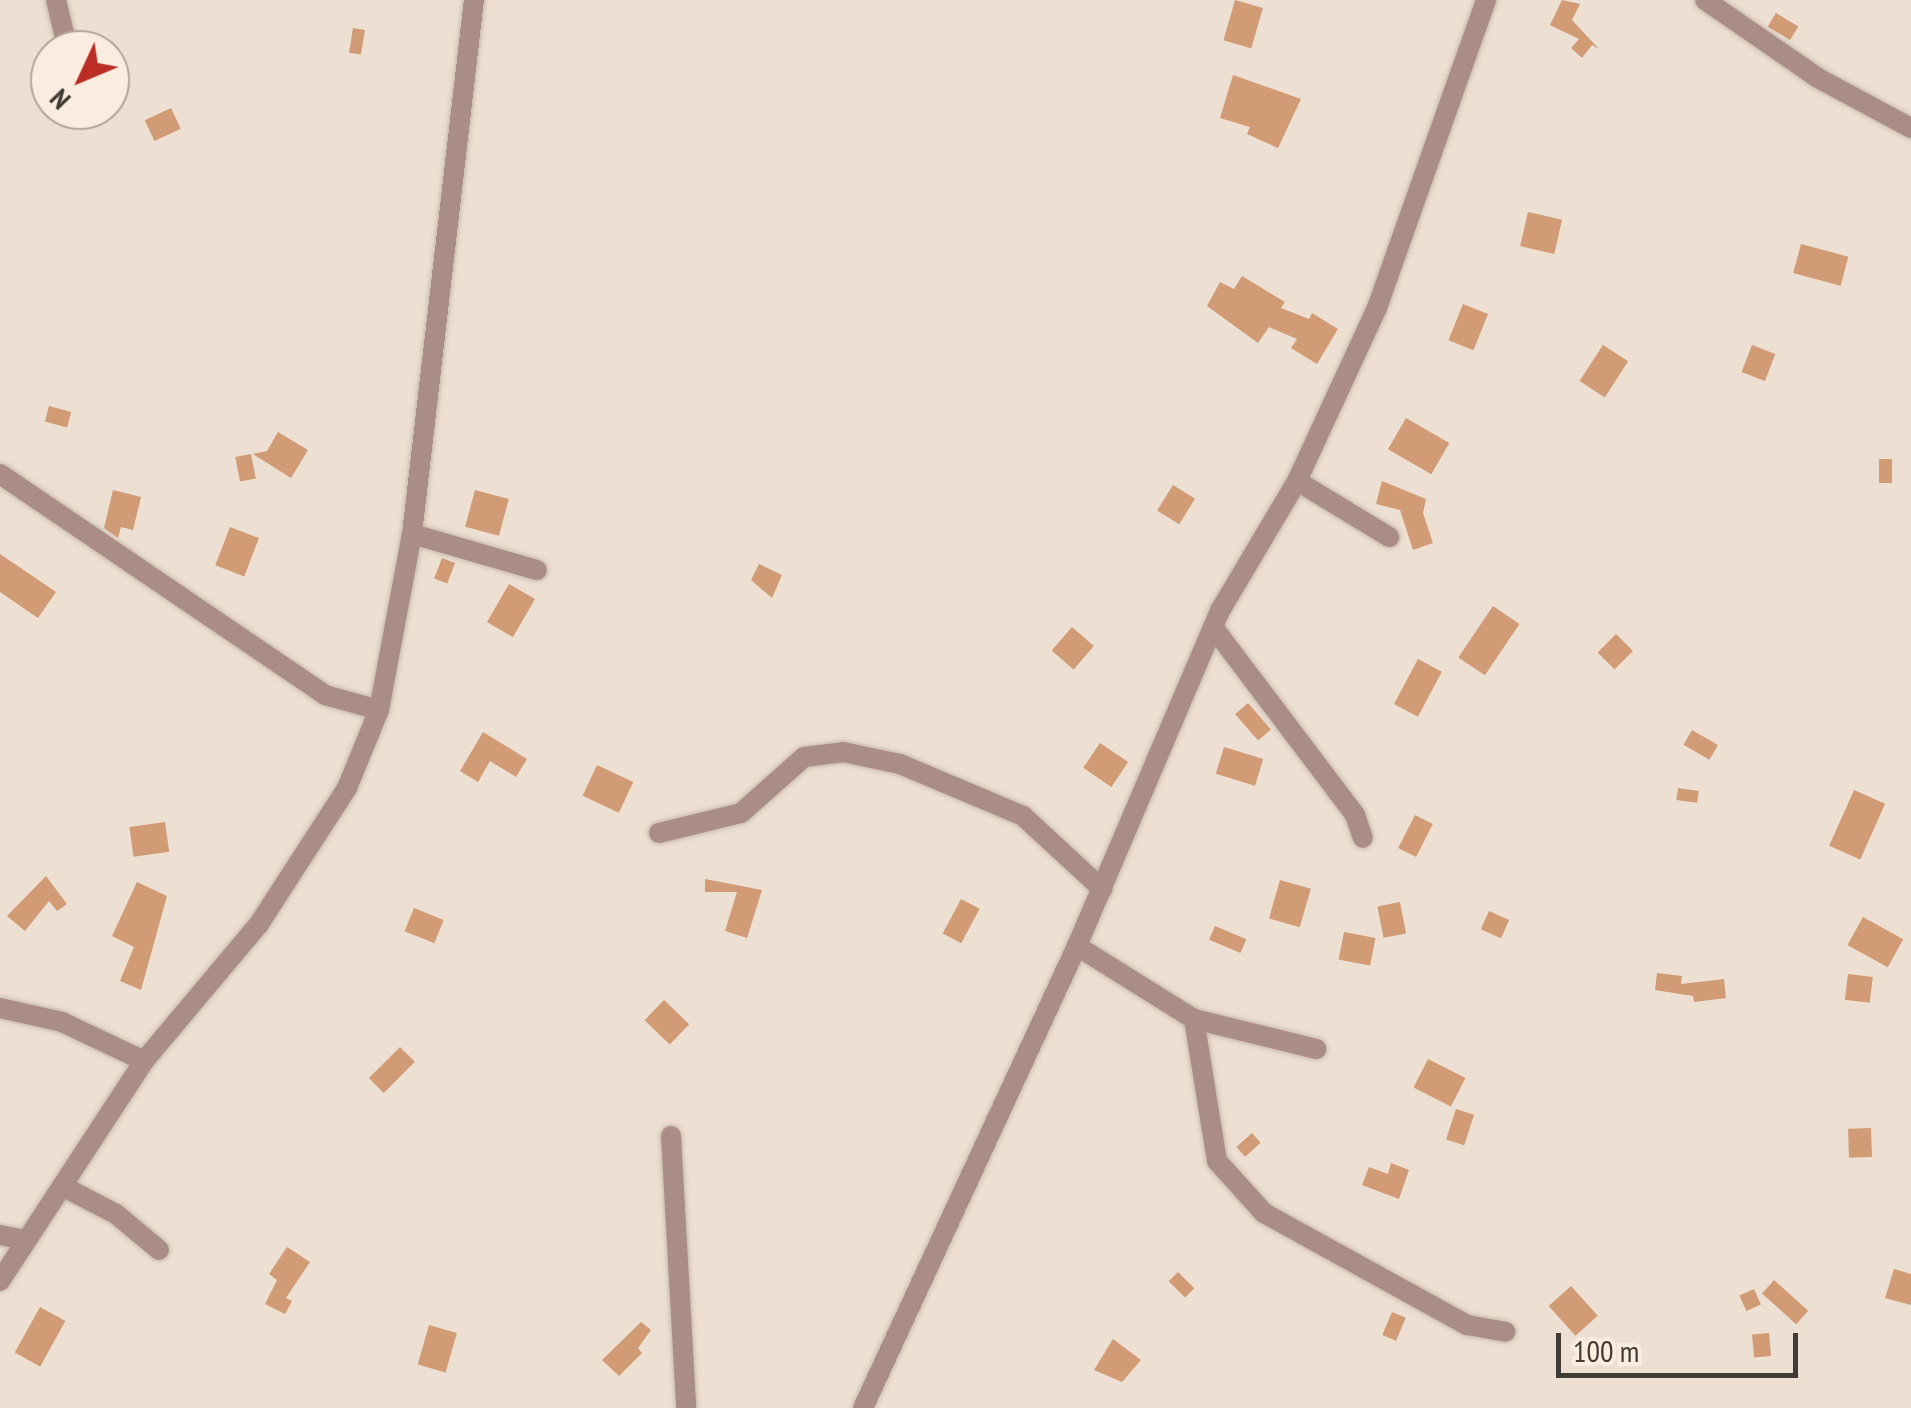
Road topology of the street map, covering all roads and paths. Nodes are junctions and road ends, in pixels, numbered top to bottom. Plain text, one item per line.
1 (56, 0) edge
2 (474, 0) edge
3 (1486, 0) edge
4 (1704, 0) edge
5 (63, 30) edge
6 (1911, 128) edge
7 (0, 474) edge
8 (1296, 481) junction
9 (412, 534) junction
10 (1389, 536) dead end
11 (537, 570) dead end
12 (1213, 627) junction
13 (378, 710) junction
14 (659, 834) dead end
15 (1363, 838) dead end
16 (1102, 889) junction
17 (1077, 946) junction
18 (0, 1008) edge
19 (1194, 1019) junction
20 (1316, 1049) dead end
21 (144, 1062) junction
22 (671, 1136) dead end
23 (62, 1186) junction
24 (0, 1235) edge
25 (26, 1240) junction
26 (160, 1250) dead end
27 (0, 1281) edge
28 (1506, 1332) dead end
29 (686, 1408) edge
30 (863, 1408) edge

1 - 5 street
2 - 9 street
3 - 8 street
4 - 6 street
7 - 13 street
8 - 10 street
8 - 12 street
9 - 11 street
9 - 13 street
12 - 15 street
12 - 16 street
13 - 21 street
14 - 16 street
16 - 17 street
17 - 19 street
17 - 30 street
18 - 21 street
19 - 20 street
19 - 28 street
21 - 23 street
22 - 29 street
23 - 25 street
23 - 26 street
24 - 25 street
25 - 27 street

